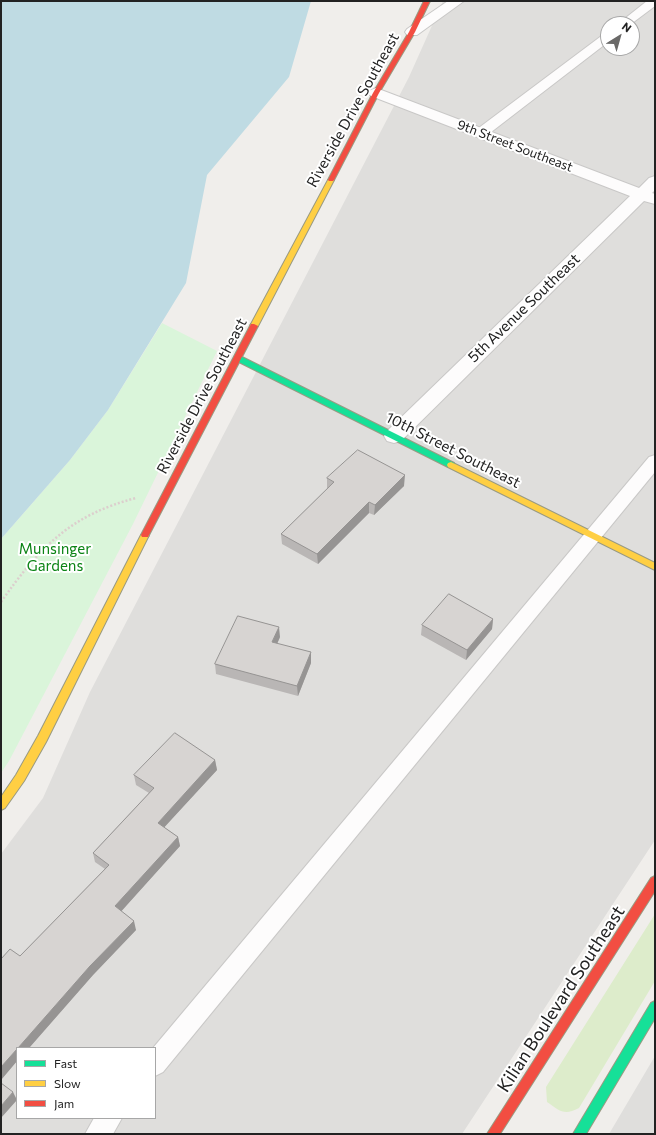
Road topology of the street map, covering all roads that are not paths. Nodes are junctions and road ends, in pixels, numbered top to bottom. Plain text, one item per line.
1 (427, 1) edge
2 (457, 1) edge
3 (654, 1) edge
4 (634, 16) edge
5 (412, 32) junction
6 (600, 42) edge
7 (376, 93) junction
8 (481, 133) junction
9 (655, 181) edge
10 (648, 197) edge
11 (238, 358) junction
12 (394, 436) junction
13 (655, 461) edge
14 (592, 535) junction
15 (655, 567) edge
16 (1, 805) edge
17 (655, 881) edge
18 (655, 1007) edge
19 (156, 1063) edge
20 (109, 1119) edge
21 (97, 1134) edge
22 (494, 1134) edge
23 (579, 1134) edge

1 - 5 street, Riverside Drive Southeast
2 - 5 street
3 - 4 lane
5 - 7 street, Riverside Drive Southeast
6 - 8 lane
7 - 8 street, 9th Street Southeast
7 - 11 street, Riverside Drive Southeast
8 - 10 street, 9th Street Southeast
9 - 10 street, 5th Avenue Southeast
10 - 12 street, 5th Avenue Southeast
11 - 12 street, 10th Street Southeast
11 - 16 street, Riverside Drive Southeast
12 - 14 street, 10th Street Southeast
13 - 14 lane
14 - 15 street, 10th Street Southeast
14 - 19 lane
17 - 22 street, Kilian Boulevard Southeast
18 - 23 street
20 - 21 lane

